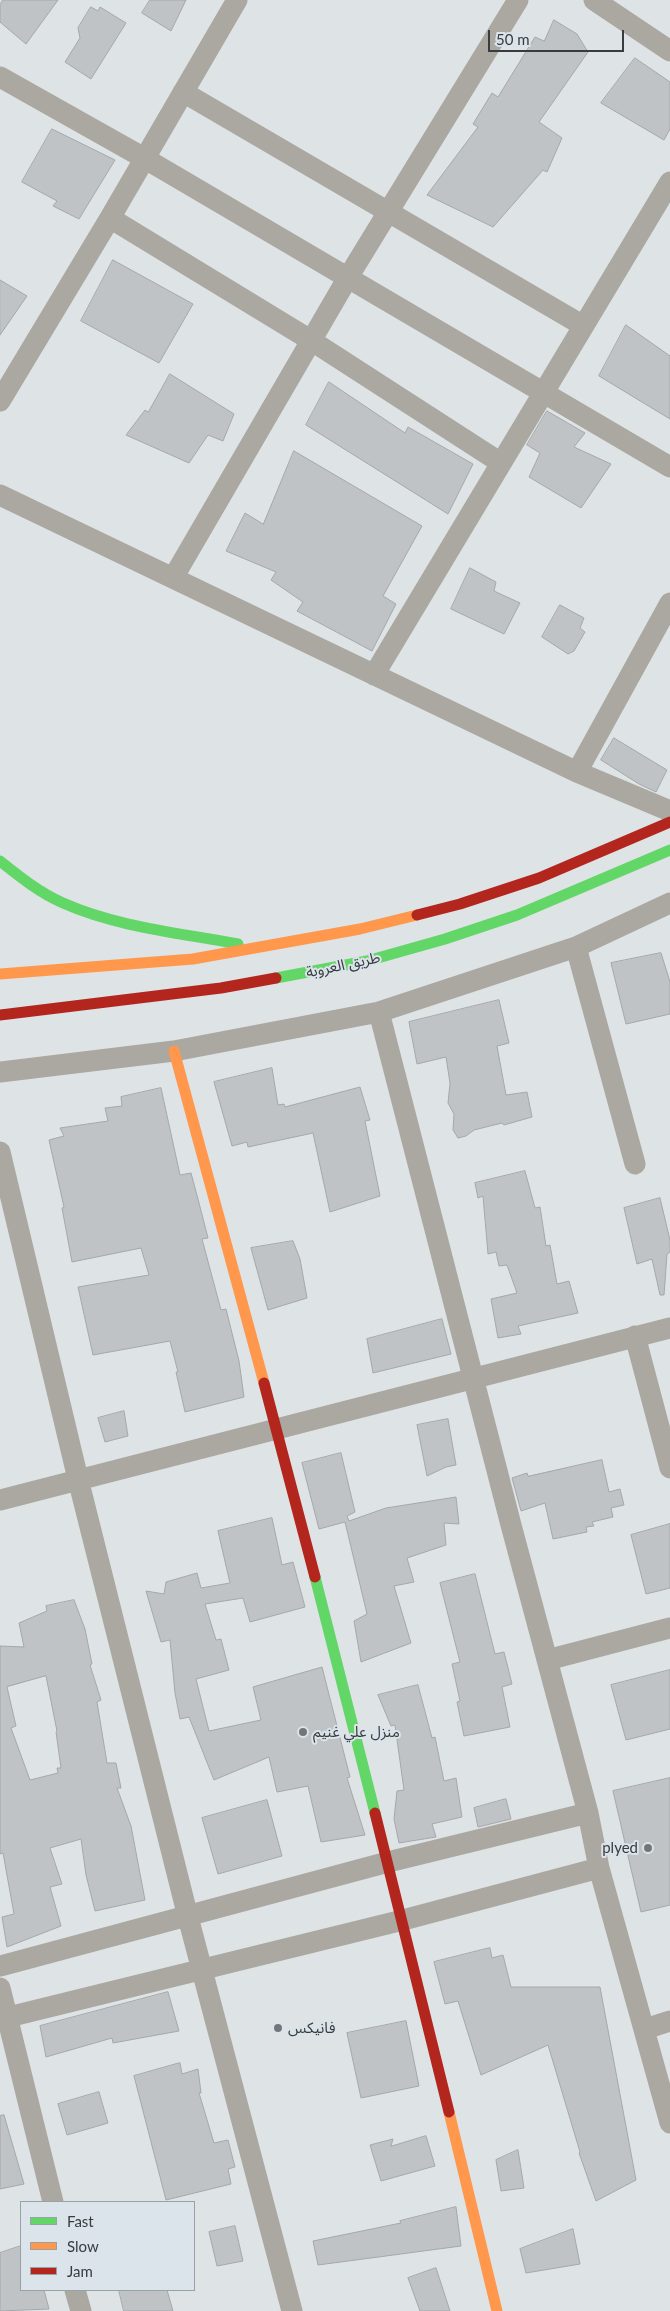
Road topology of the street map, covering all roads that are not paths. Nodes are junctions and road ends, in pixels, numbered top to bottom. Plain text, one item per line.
1 (237, 0) edge
2 (518, 0) edge
3 (594, 0) edge
4 (670, 51) edge
5 (0, 77) edge
6 (183, 92) junction
7 (144, 158) junction
8 (670, 182) edge
9 (388, 212) junction
10 (110, 218) junction
11 (347, 279) junction
12 (582, 325) junction
13 (312, 341) junction
14 (543, 393) junction
15 (0, 401) edge
16 (501, 463) junction
17 (670, 467) edge
18 (0, 495) edge
19 (173, 578) junction
20 (670, 603) edge
21 (374, 675) junction
22 (578, 772) junction
23 (670, 810) edge
24 (670, 822) edge
25 (670, 850) edge
26 (0, 860) edge
27 (670, 903) edge
28 (259, 947) junction
29 (576, 947) junction
30 (0, 974) edge
31 (39, 1011) junction
32 (379, 1012) junction
33 (0, 1014) edge
34 (0, 1024) edge
35 (174, 1051) junction
36 (0, 1072) edge
37 (0, 1152) edge
38 (635, 1164) dead end
39 (670, 1328) edge
40 (634, 1336) junction
41 (474, 1379) junction
42 (277, 1429) junction
43 (670, 1468) edge
44 (78, 1479) junction
45 (0, 1500) edge
46 (670, 1628) edge
47 (547, 1660) junction
48 (588, 1813) junction
49 (388, 1862) junction
50 (599, 1868) junction
51 (188, 1917) junction
52 (403, 1920) junction
53 (0, 1966) edge
54 (202, 1970) junction
55 (0, 1988) edge
56 (4, 2018) edge
57 (670, 2021) edge
58 (645, 2029) junction
59 (670, 2123) edge
60 (54, 2201) edge
61 (75, 2291) edge
62 (81, 2311) edge
63 (292, 2311) edge
64 (497, 2311) edge

1 - 6 street
2 - 9 street
3 - 4 street
5 - 7 street
6 - 7 street
6 - 9 street
7 - 10 street
7 - 11 street
8 - 12 street
9 - 11 street
9 - 12 street
10 - 13 street
10 - 15 street
11 - 13 street
11 - 14 street
12 - 14 street
13 - 16 street
13 - 19 street
14 - 16 street
14 - 17 street
16 - 21 street
18 - 19 street
19 - 21 street
20 - 22 street
21 - 22 street
22 - 23 street
24 - 28 main road
25 - 31 main road, طريق العروبة
26 - 28 main road
27 - 29 street
28 - 30 main road
29 - 32 street
29 - 38 street
31 - 33 main road, طريق العروبة
31 - 34 main road
32 - 35 street
32 - 41 street
35 - 36 street
35 - 42 main road
37 - 44 street
39 - 40 street
40 - 41 street
40 - 43 street
41 - 42 street
41 - 47 street
42 - 44 street
42 - 49 main road
44 - 45 street
44 - 51 street
46 - 47 street
47 - 48 street
48 - 49 street
48 - 50 street
49 - 51 street
49 - 52 main road
50 - 52 street
50 - 58 street
51 - 53 street
51 - 54 street
52 - 54 street
52 - 64 main road
54 - 56 street
54 - 63 street
55 - 56 street
56 - 60 street
57 - 58 street
58 - 59 street
61 - 62 street

